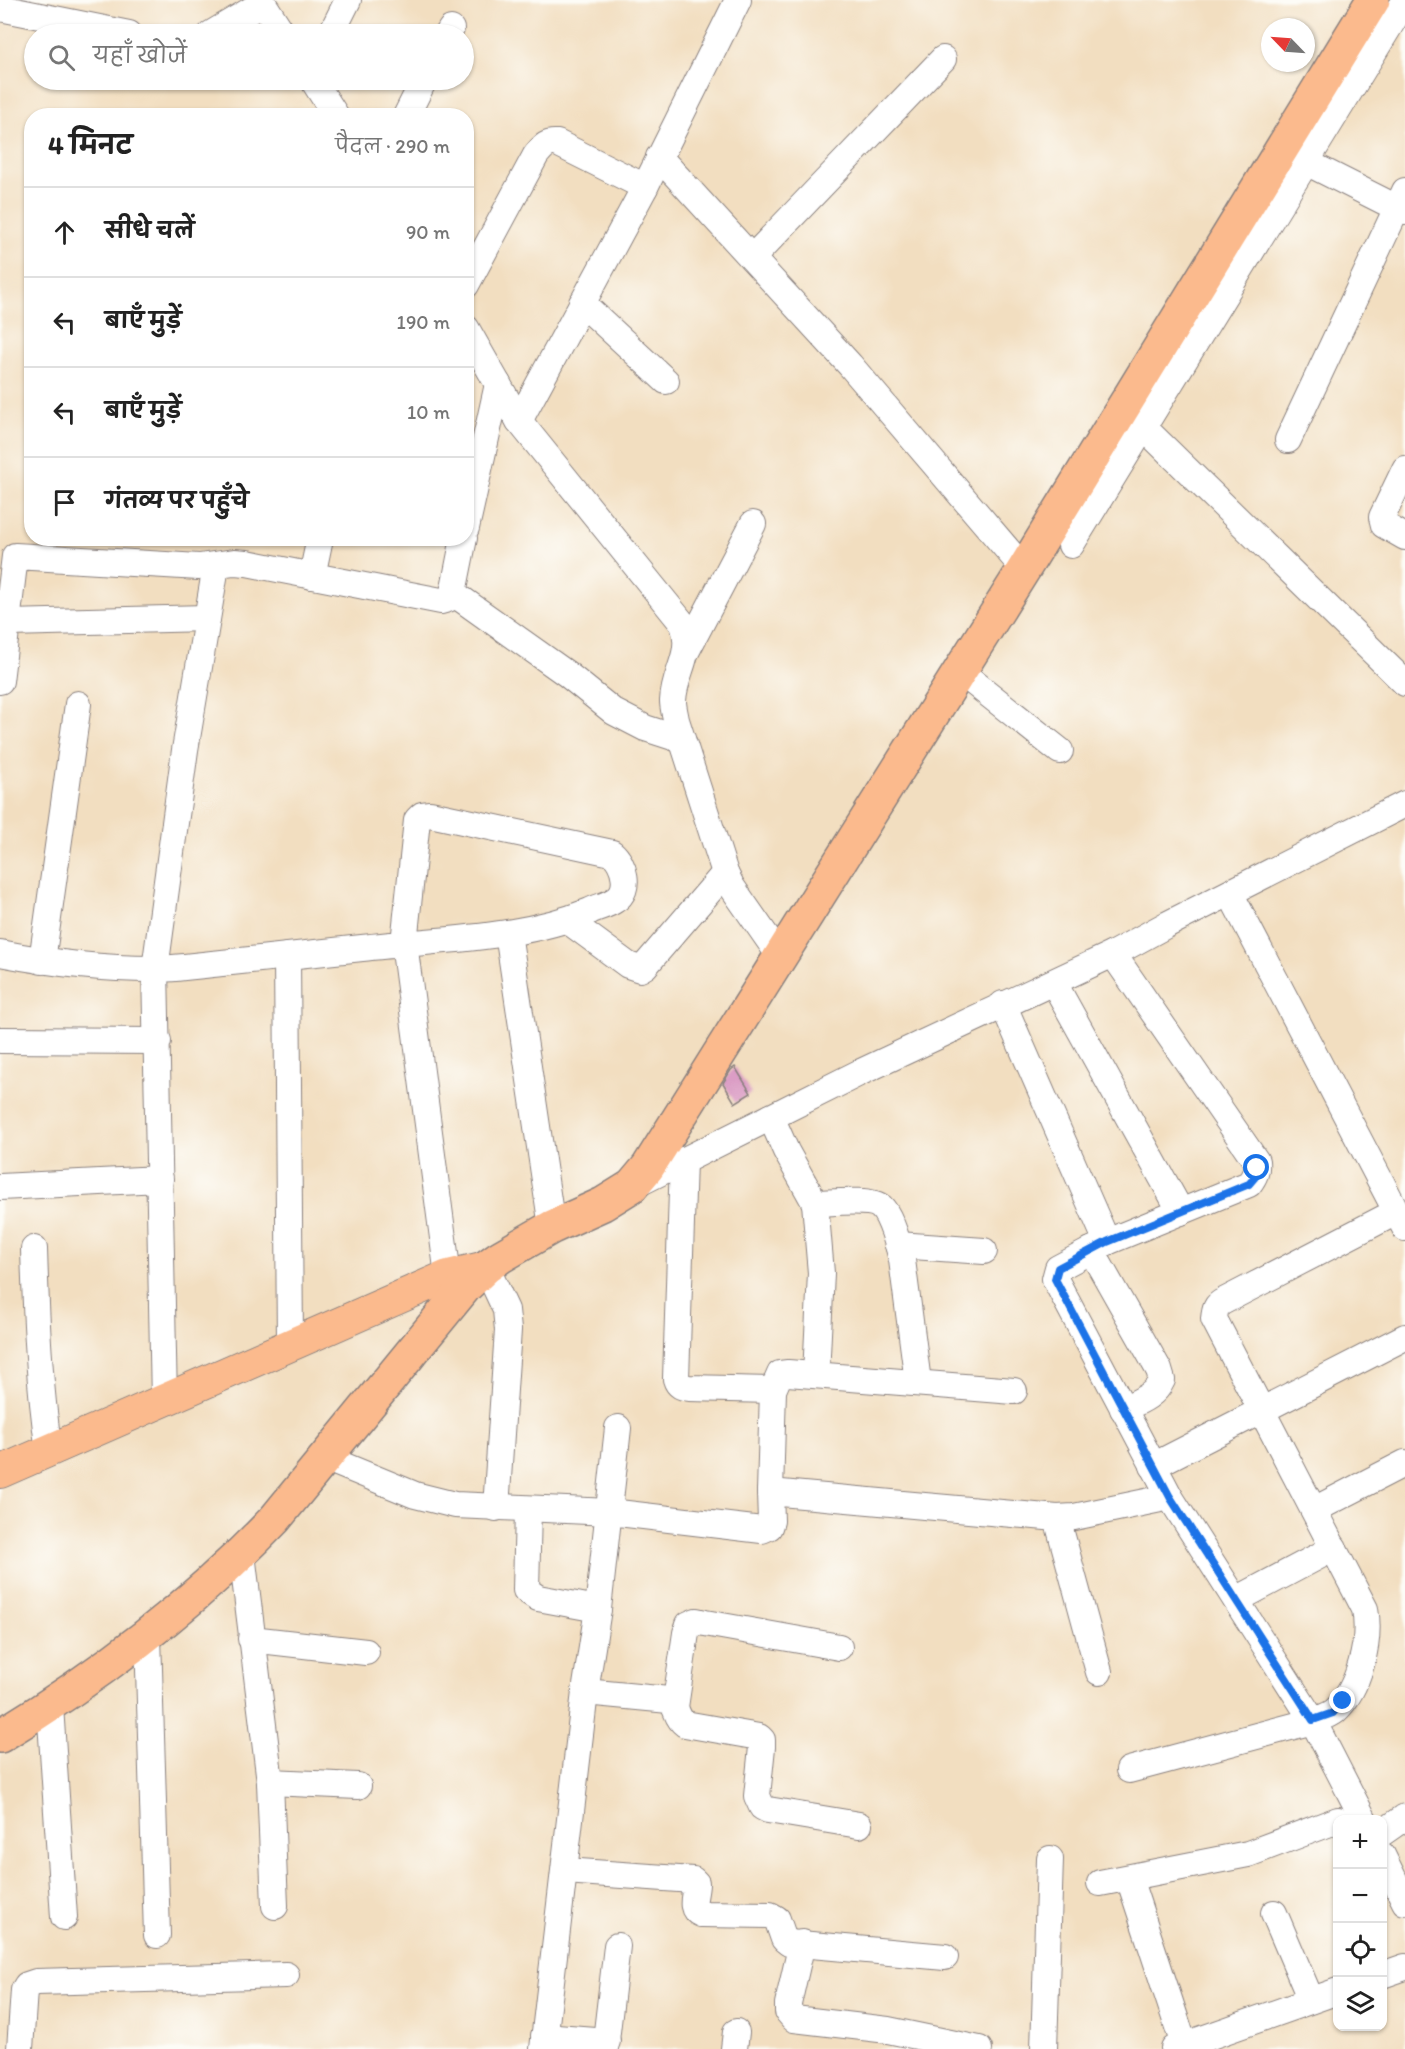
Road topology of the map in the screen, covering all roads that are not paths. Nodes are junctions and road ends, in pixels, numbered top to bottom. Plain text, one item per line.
1 (348, 0) edge
2 (738, 0) edge
3 (1373, 0) edge
4 (1405, 1) edge
5 (262, 2) edge
6 (0, 8) edge
7 (79, 24) edge
8 (227, 24) edge
9 (276, 24) edge
10 (336, 24) edge
11 (943, 59) dead end
12 (319, 90) edge
13 (419, 90) edge
14 (331, 108) edge
15 (410, 108) edge
16 (1293, 156) junction
17 (659, 158) junction
18 (645, 187) junction
19 (1402, 204) edge
20 (752, 258) junction
21 (474, 270) edge
22 (582, 303) junction
23 (474, 342) edge
24 (666, 381) dead end
25 (498, 384) junction
26 (1134, 418) junction
27 (519, 422) junction
28 (1288, 440) dead end
29 (1405, 469) edge
30 (474, 492) edge
31 (753, 524) dead end
32 (1405, 537) edge
33 (1071, 544) dead end
34 (318, 546) edge
35 (462, 546) edge
36 (8, 555) edge
37 (216, 566) junction
38 (1024, 569) junction
39 (312, 576) junction
40 (453, 593) junction
41 (207, 618) junction
42 (9, 623) junction
43 (687, 652) junction
44 (958, 670) junction
45 (0, 681) edge
46 (1405, 683) edge
47 (78, 704) dead end
48 (682, 740) junction
49 (1060, 751) dead end
50 (1405, 804) edge
51 (725, 873) junction
52 (1230, 893) junction
53 (567, 920) junction
54 (508, 933) junction
55 (404, 943) junction
56 (0, 953) edge
57 (1113, 954) junction
58 (288, 956) junction
59 (780, 956) junction
60 (42, 961) junction
61 (155, 969) junction
62 (1054, 983) junction
63 (1003, 1004) junction
64 (0, 1040) edge
65 (158, 1041) junction
66 (771, 1117) junction
67 (682, 1160) junction
68 (160, 1179) junction
69 (632, 1186) junction
70 (0, 1187) edge
71 (815, 1203) junction
72 (1181, 1212) junction
73 (1401, 1220) edge
74 (552, 1227) junction
75 (898, 1245) junction
76 (1099, 1246) junction
77 (34, 1249) dead end
78 (984, 1251) dead end
79 (486, 1267) junction
80 (448, 1276) junction
81 (1405, 1338) edge
82 (290, 1344) junction
83 (816, 1375) junction
84 (918, 1382) junction
85 (773, 1390) junction
86 (1014, 1390) dead end
87 (164, 1401) junction
88 (1123, 1409) junction
89 (1262, 1411) junction
90 (618, 1428) dead end
91 (49, 1451) junction
92 (325, 1458) junction
93 (1405, 1463) edge
94 (1153, 1466) junction
95 (0, 1472) edge
96 (770, 1492) junction
97 (1170, 1497) junction
98 (496, 1508) junction
99 (528, 1510) junction
100 (1314, 1510) junction
101 (610, 1512) junction
102 (1057, 1518) junction
103 (1334, 1548) junction
104 (242, 1554) junction
105 (1236, 1600) junction
106 (598, 1609) junction
107 (148, 1636) junction
108 (251, 1639) junction
109 (839, 1647) dead end
110 (366, 1652) dead end
111 (1099, 1672) dead end
112 (585, 1692) junction
113 (50, 1706) junction
114 (675, 1707) junction
115 (1313, 1720) junction
116 (0, 1736) edge
117 (1129, 1770) dead end
118 (270, 1782) junction
119 (358, 1786) dead end
120 (1349, 1815) edge
121 (1405, 1817) edge
122 (1333, 1823) edge
123 (860, 1825) dead end
124 (1387, 1830) edge
125 (1050, 1859) dead end
126 (1387, 1864) edge
127 (565, 1871) junction
128 (1129, 1878) junction
129 (1100, 1883) dead end
130 (1405, 1902) edge
131 (275, 1906) dead end
132 (1274, 1913) dead end
133 (63, 1917) dead end
134 (157, 1935) dead end
135 (802, 1943) junction
136 (617, 1946) dead end
137 (945, 1957) dead end
138 (1405, 1967) edge
139 (1387, 1974) edge
140 (286, 1975) dead end
141 (1333, 1993) edge
142 (1311, 2000) junction
143 (854, 2037) edge
144 (544, 2043) edge
145 (606, 2045) edge
146 (1179, 2047) edge
147 (20, 2049) edge
148 (979, 2049) edge
149 (1044, 2049) edge

1 - 10 street
2 - 17 street
3 - 16 highway
4 - 16 street
5 - 8 street
5 - 9 street
6 - 7 street
11 - 20 street
12 - 14 street
13 - 15 street
16 - 19 street
16 - 26 highway
17 - 18 street
17 - 20 street
18 - 21 street
18 - 22 street
19 - 28 street
20 - 38 street
22 - 24 street
22 - 27 street
23 - 25 street
25 - 27 street
25 - 30 street
26 - 33 street
26 - 38 highway
26 - 46 street
27 - 43 street
29 - 32 street
31 - 43 street
34 - 39 street
35 - 40 street
36 - 37 street
36 - 42 street
37 - 39 street
37 - 41 street
38 - 44 highway
39 - 40 street
40 - 48 street
41 - 42 street
41 - 61 street
42 - 45 street
43 - 48 street
44 - 49 street
44 - 59 highway
47 - 60 street
48 - 51 street
50 - 52 street
51 - 53 street
51 - 59 street
52 - 57 street
52 - 73 street
53 - 54 street
53 - 55 street
54 - 55 street
54 - 74 street
55 - 58 street
55 - 80 street
56 - 60 street
57 - 62 street
57 - 72 street
58 - 61 street
58 - 82 street
59 - 69 highway
60 - 61 street
61 - 65 street
62 - 63 street
62 - 72 street
63 - 66 street
63 - 76 street
64 - 65 street
65 - 68 street
66 - 67 street
66 - 71 street
67 - 69 street
67 - 85 street
68 - 70 street
68 - 87 street
69 - 74 highway
71 - 75 street
71 - 83 street
72 - 76 street
73 - 89 street
74 - 79 highway
75 - 78 street
75 - 84 street
76 - 88 street
76 - 88 street
77 - 91 street
79 - 80 main road
79 - 92 highway
79 - 98 street
80 - 82 main road
81 - 89 street
82 - 87 main road
83 - 84 street
83 - 85 street
84 - 86 street
85 - 96 street
87 - 91 main road
88 - 94 street
89 - 94 street
89 - 100 street
90 - 101 street
91 - 95 main road
92 - 98 street
92 - 104 highway
93 - 100 street
94 - 97 street
96 - 101 street
96 - 102 street
97 - 102 street
97 - 105 street
98 - 99 street
99 - 101 street
99 - 106 street
100 - 103 street
101 - 106 street
102 - 111 street
103 - 105 street
103 - 115 street
104 - 107 highway
104 - 108 street
105 - 115 street
106 - 112 street
107 - 113 highway
107 - 134 street
108 - 110 street
108 - 118 street
109 - 114 street
112 - 114 street
112 - 127 street
113 - 116 highway
113 - 133 street
114 - 123 street
115 - 117 street
115 - 120 street
118 - 119 street
118 - 131 street
121 - 124 street
122 - 128 street
125 - 149 street
126 - 130 street
127 - 135 street
127 - 144 street
128 - 129 street
128 - 146 street
132 - 142 street
135 - 137 street
135 - 143 street
136 - 145 street
138 - 139 street
140 - 147 street
141 - 142 street
142 - 146 street
143 - 148 street
144 - 145 street

